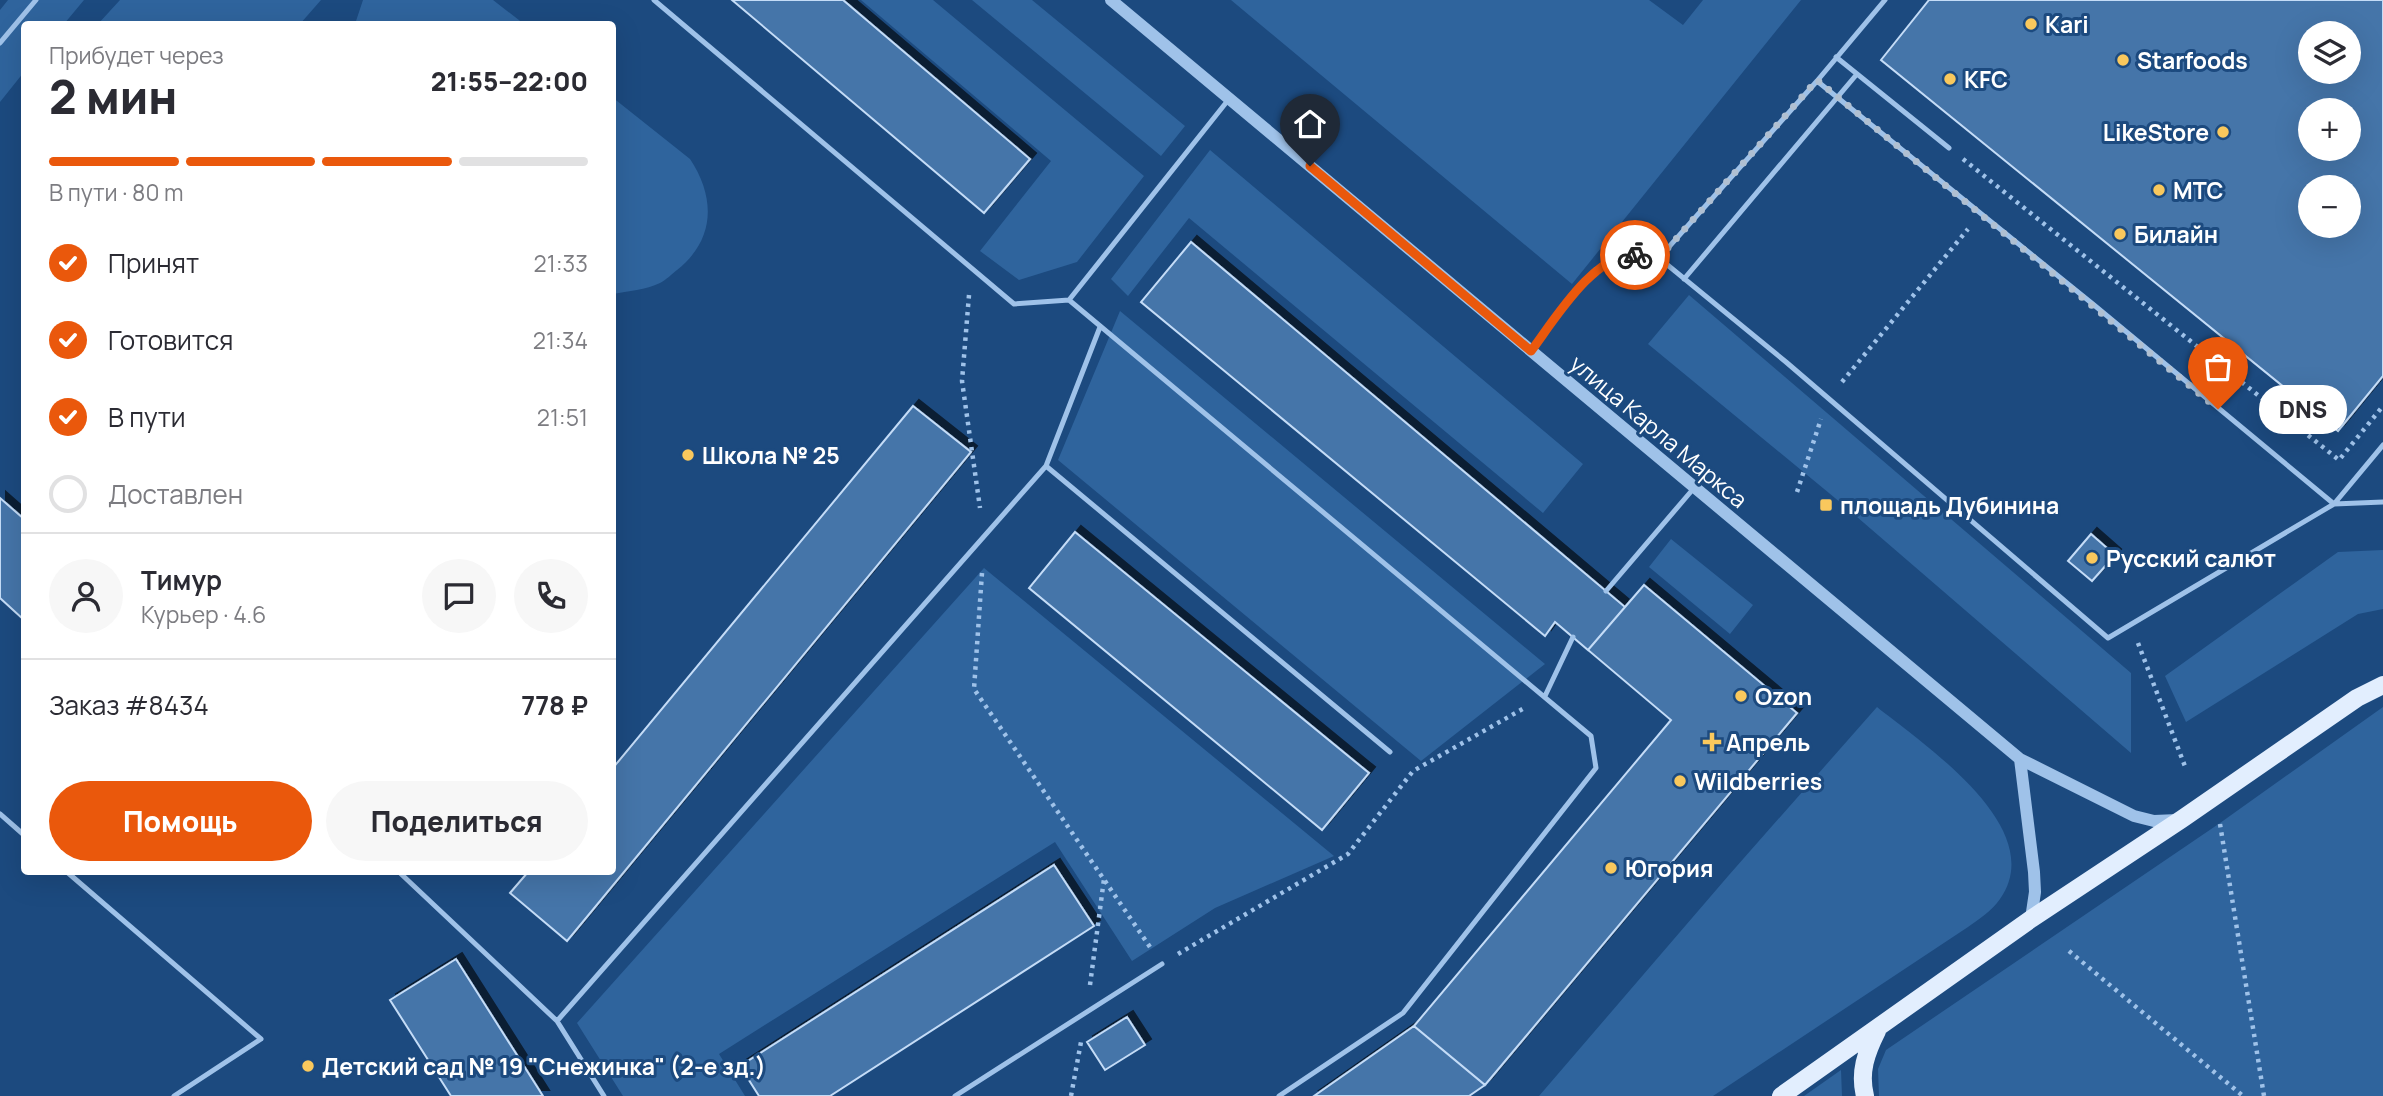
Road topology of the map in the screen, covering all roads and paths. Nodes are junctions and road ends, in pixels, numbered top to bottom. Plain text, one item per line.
1 (36, 0) edge
2 (654, 0) edge
3 (1111, 0) edge
4 (1885, 0) edge
5 (0, 43) edge
6 (1836, 57) junction
7 (1857, 74) junction
8 (1817, 80) junction
9 (1837, 97) junction
10 (1229, 99) junction
11 (1949, 148) joint
12 (1981, 213) junction
13 (1659, 258) junction
14 (971, 268) junction
15 (1684, 279) junction
16 (1069, 300) junction
17 (1100, 327) junction
18 (1531, 351) junction
19 (1828, 398) junction
20 (2383, 406) edge
21 (2383, 444) edge
22 (1046, 466) junction
23 (1694, 488) junction
24 (1797, 492) dead end
25 (2383, 502) edge
26 (2334, 504) junction
27 (984, 536) junction
28 (1606, 591) dead end
29 (2131, 625) junction
30 (1573, 637) dead end
31 (2383, 685) edge
32 (1545, 696) junction
33 (1390, 752) dead end
34 (2020, 759) junction
35 (2186, 769) dead end
36 (0, 814) edge
37 (2182, 819) junction
38 (2220, 823) dead end
39 (21, 832) edge
40 (70, 875) edge
41 (403, 875) edge
42 (2031, 919) junction
43 (2069, 951) dead end
44 (1162, 964) junction
45 (557, 1021) junction
46 (1879, 1028) junction
47 (174, 1096) edge
48 (604, 1096) edge
49 (955, 1096) edge
50 (1279, 1096) edge
51 (1782, 1096) edge
52 (1865, 1096) edge
53 (2243, 1096) edge
54 (2264, 1096) edge

1 - 5 lane
2 - 14 lane
3 - 10 street, улица Карла Маркса
4 - 6 lane
6 - 7 lane
6 - 8 lane
7 - 9 lane
7 - 11 lane
8 - 9 lane
8 - 13 lane
9 - 12 lane
9 - 15 lane
10 - 16 lane
10 - 18 street, улица Карла Маркса
11 - 20 path
12 - 19 path
12 - 26 lane
13 - 15 lane
13 - 18 lane
14 - 16 lane
14 - 27 path
15 - 19 lane
16 - 17 lane
17 - 22 lane
17 - 32 lane
18 - 23 street, улица Карла Маркса
19 - 24 path
19 - 29 lane
21 - 26 lane
22 - 27 lane
22 - 33 lane
23 - 28 lane
23 - 34 street, улица Карла Маркса
25 - 26 lane
26 - 29 lane
27 - 44 path
27 - 45 lane
29 - 35 path
30 - 32 lane
31 - 37 main road
32 - 44 path
32 - 50 lane
34 - 37 street, улица Карла Маркса
34 - 42 street
36 - 39 lane
37 - 42 main road
38 - 54 path
40 - 47 lane
41 - 45 lane
42 - 46 main road
43 - 53 path
44 - 49 lane
45 - 48 lane
46 - 51 main road
46 - 52 main road

